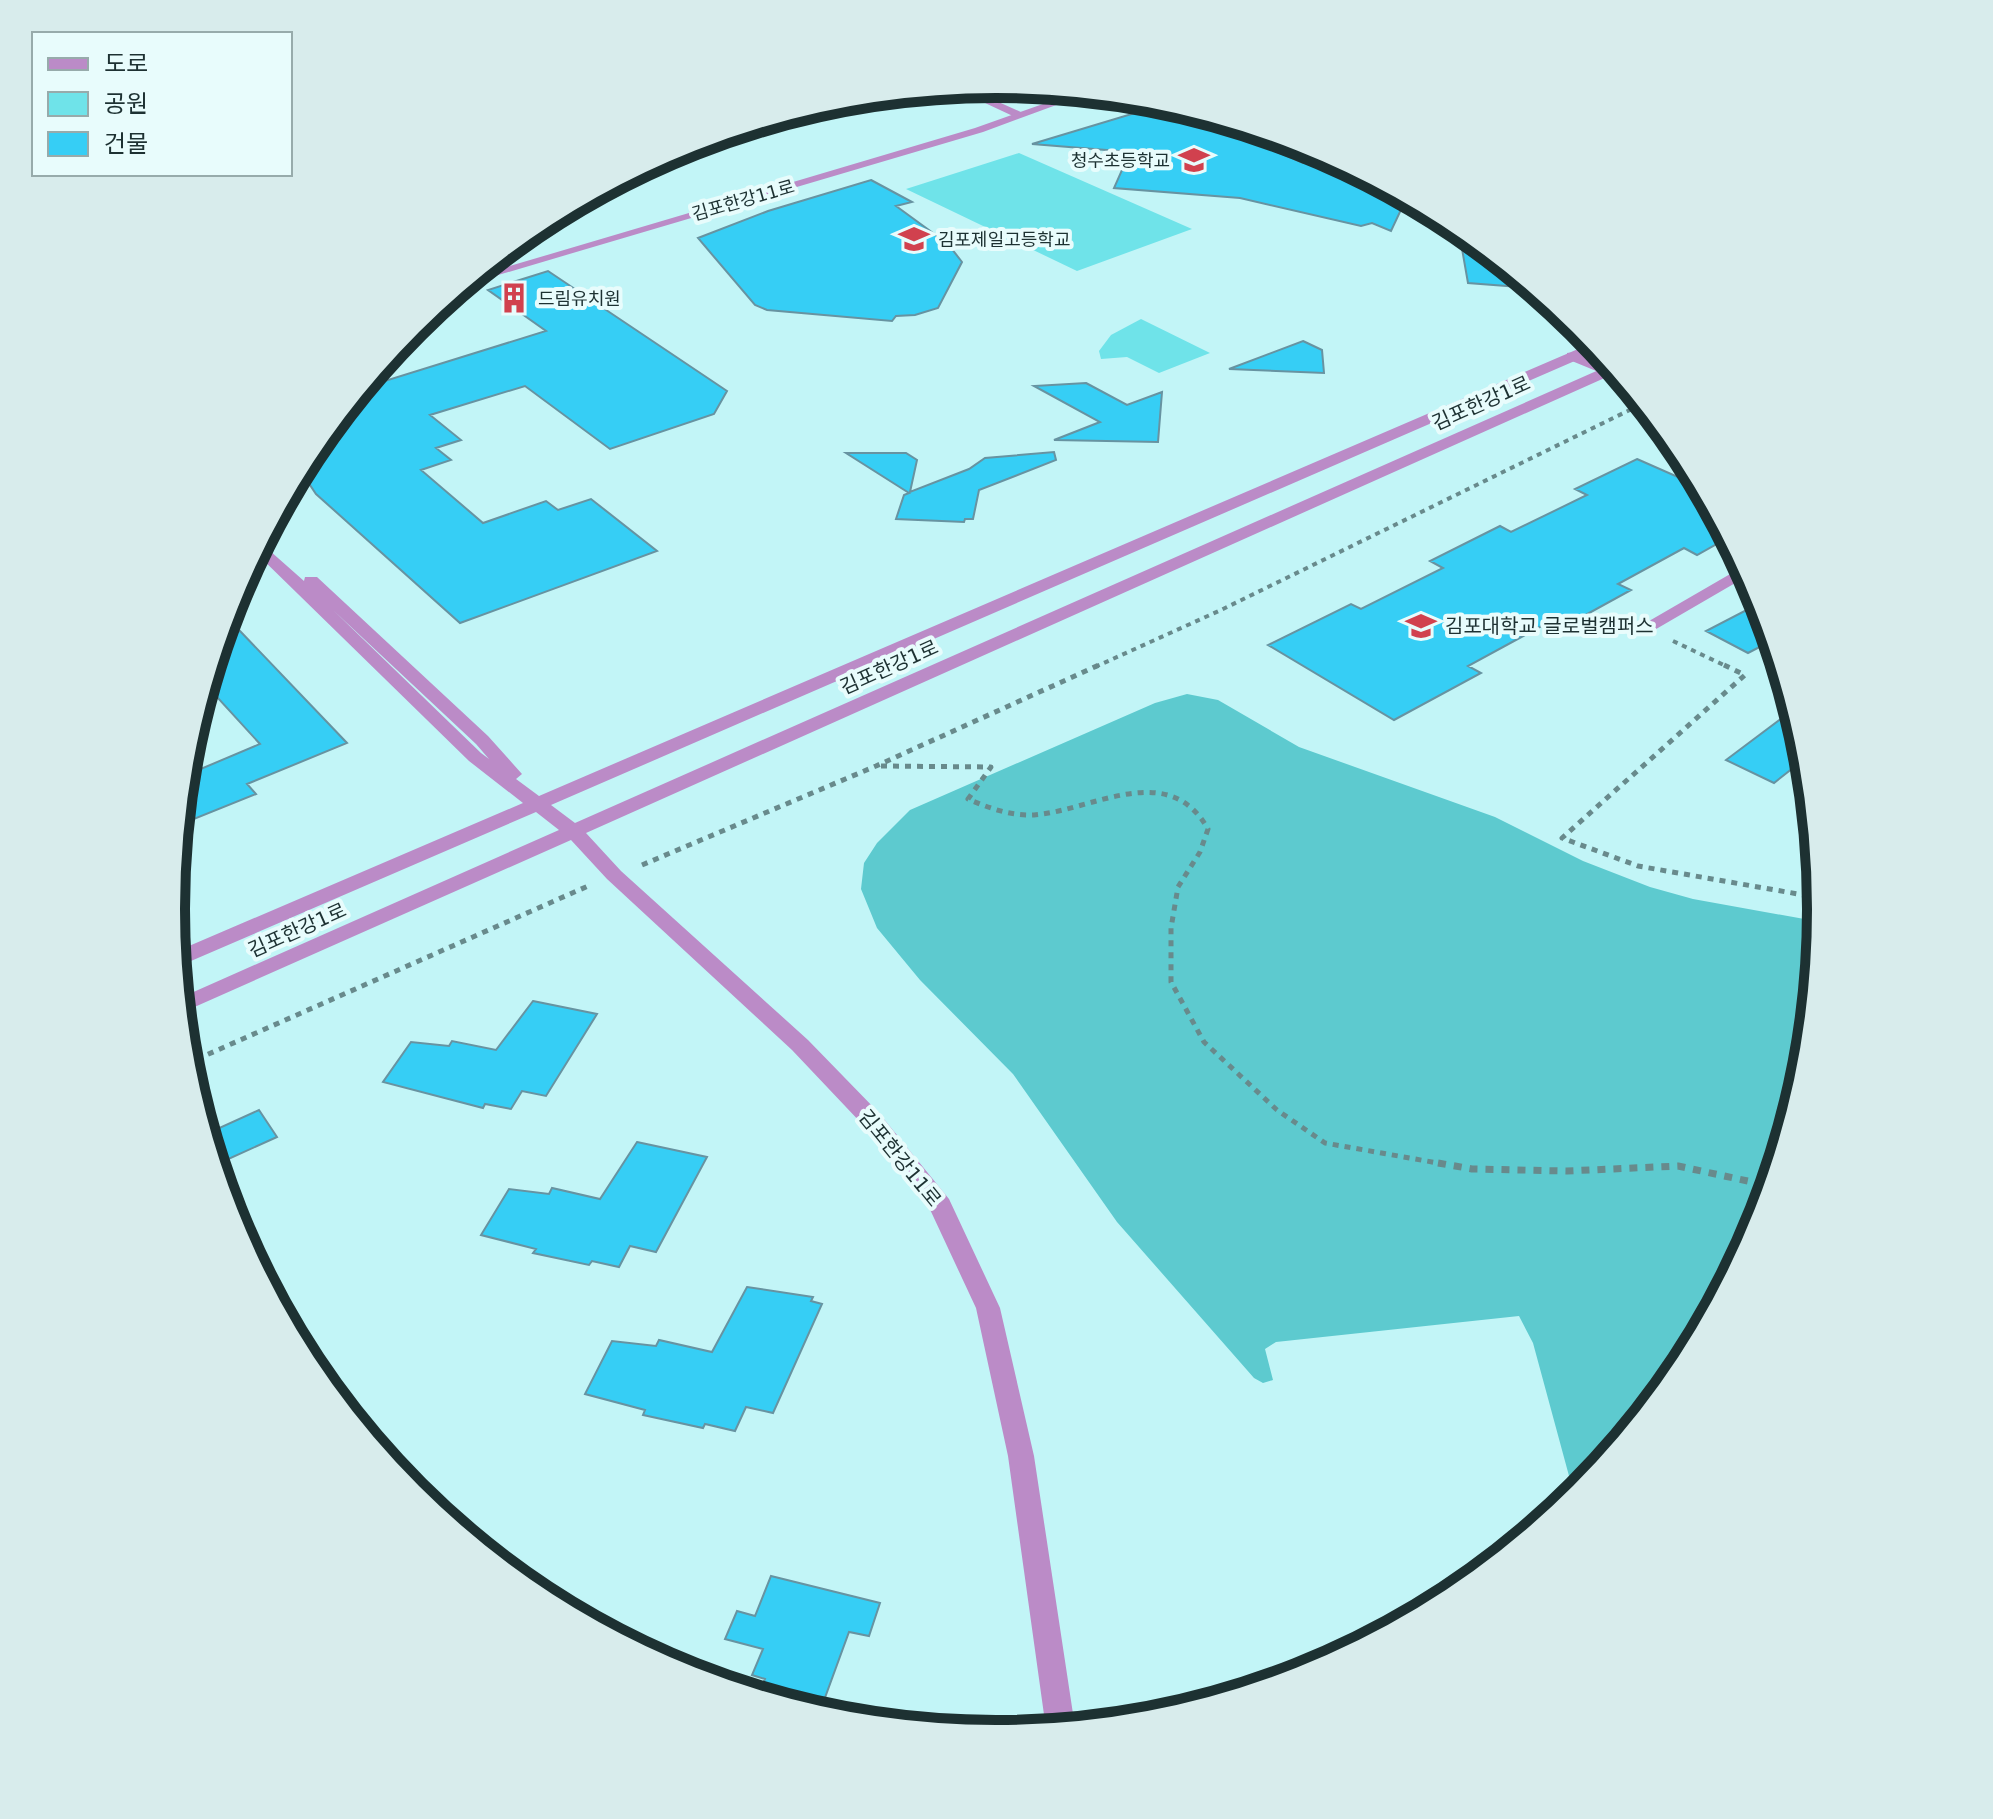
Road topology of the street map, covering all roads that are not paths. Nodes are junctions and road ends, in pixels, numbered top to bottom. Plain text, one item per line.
1 (982, 99) edge
2 (1060, 101) edge
3 (1019, 115) junction
4 (501, 267) edge
5 (490, 276) edge
6 (1585, 351) edge
7 (1572, 356) junction
8 (1599, 366) edge
9 (1605, 372) edge
10 (274, 542) edge
11 (267, 555) edge
12 (1736, 576) edge
13 (1645, 628) road end
14 (540, 803) junction
15 (573, 831) junction
16 (187, 955) edge
17 (191, 1001) edge
18 (1059, 1718) edge

1 - 3 street
2 - 3 street, 김포한강11로
3 - 4 street, 김포한강11로
3 - 5 street, 김포한강11로
6 - 7 street, 김포한강1로
7 - 8 street
7 - 14 street, 김포한강1로
9 - 15 street, 김포한강1로
10 - 14 street, 김포한강11로
11 - 14 street, 김포한강11로
12 - 13 street
14 - 15 street, 김포한강11로
14 - 16 street, 김포한강1로
15 - 17 street, 김포한강1로
15 - 18 street, 김포한강11로

